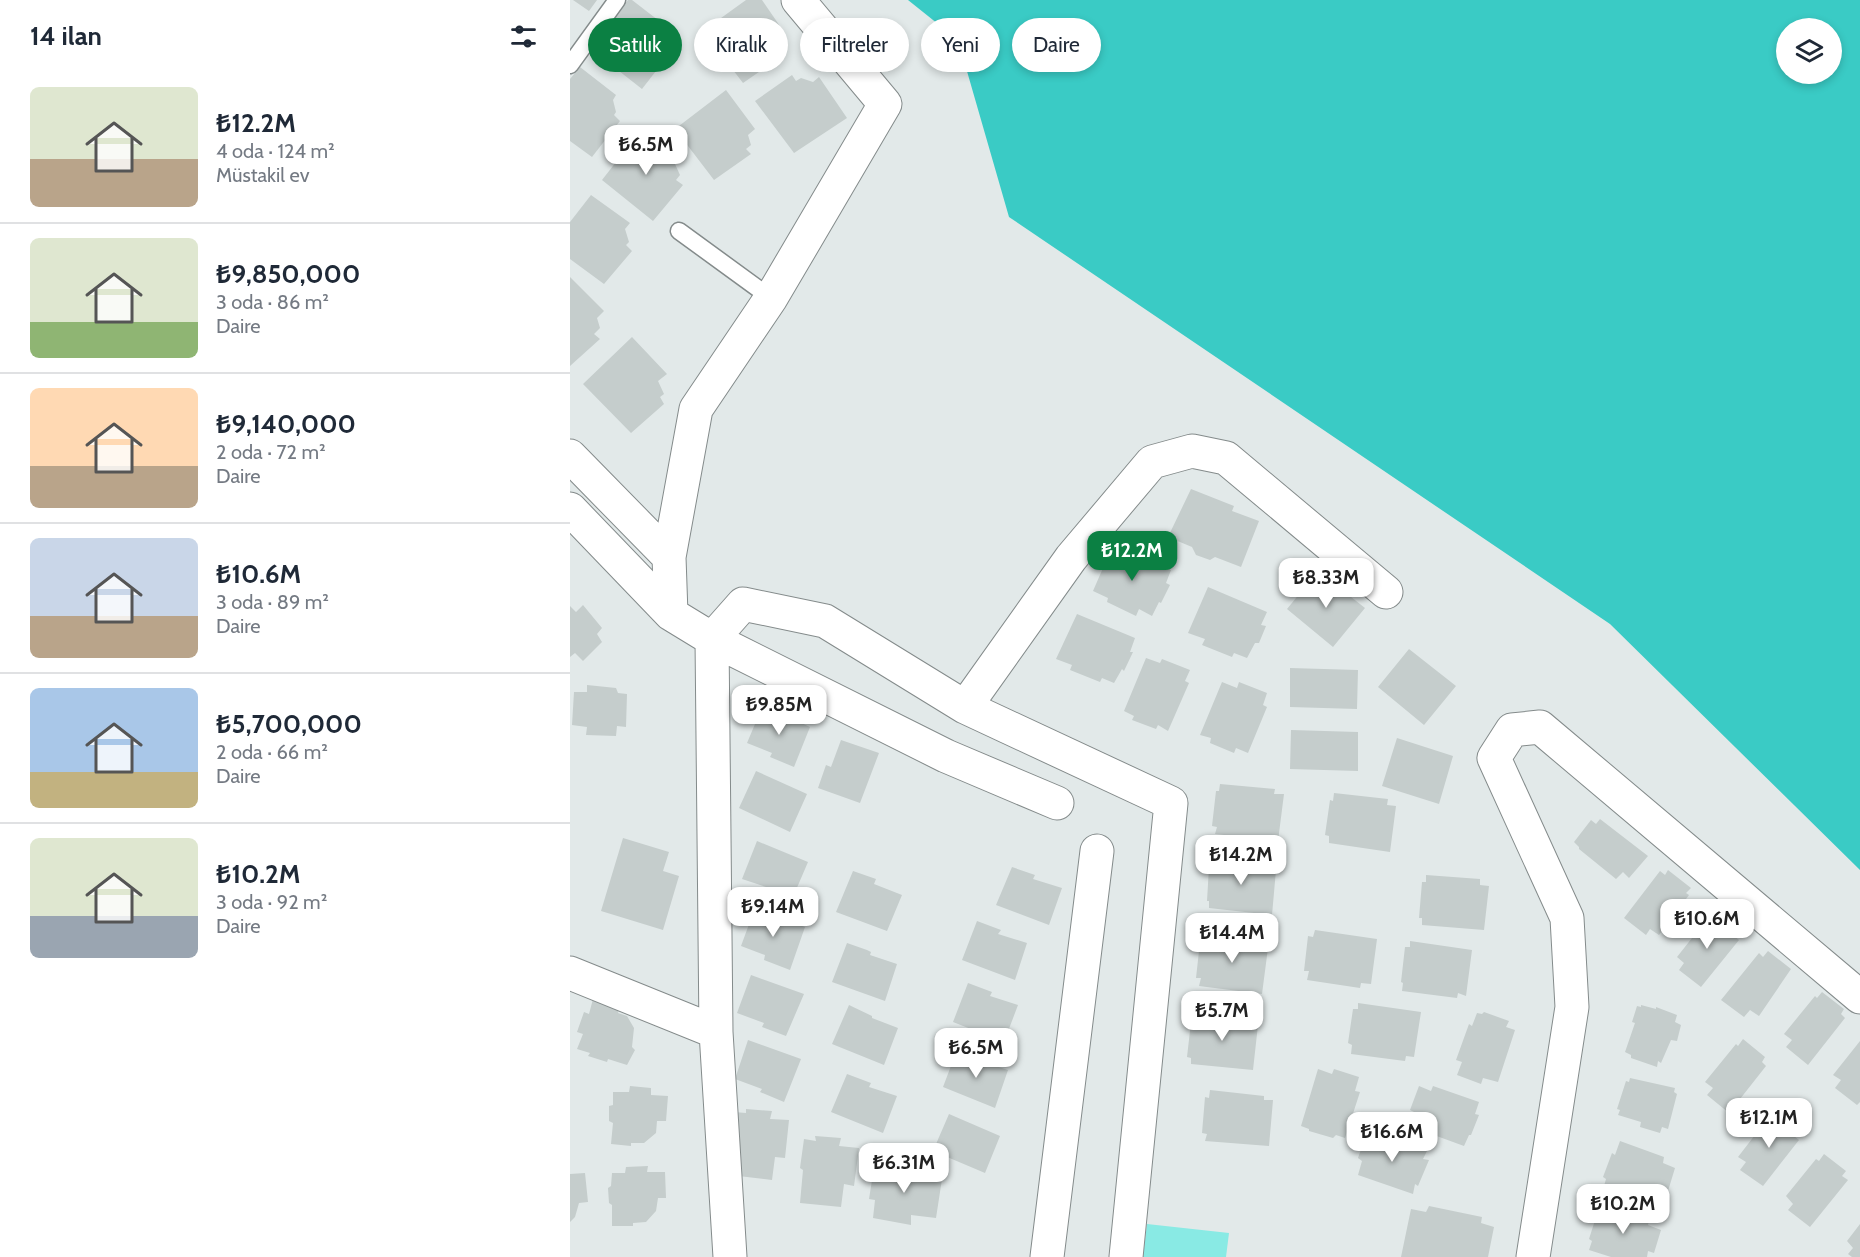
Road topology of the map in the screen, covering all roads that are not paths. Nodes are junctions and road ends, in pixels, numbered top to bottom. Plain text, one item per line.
1 (617, 0) edge
2 (798, 0) edge
3 (570, 65) edge
4 (679, 231) dead end
5 (771, 298) junction
6 (570, 456) edge
7 (570, 509) edge
8 (669, 557) junction
9 (1386, 592) dead end
10 (671, 614) junction
11 (712, 639) junction
12 (965, 707) junction
13 (1057, 803) dead end
14 (1097, 851) dead end
15 (570, 972) edge
16 (1860, 997) edge
17 (716, 1032) junction
18 (730, 1257) edge
19 (1047, 1257) edge
20 (1126, 1257) edge
21 (1533, 1257) edge

1 - 3 lane
2 - 5 street
4 - 5 lane
5 - 8 street
6 - 8 street
7 - 10 street
8 - 10 street
9 - 12 street
10 - 11 street
11 - 12 street
11 - 13 street
11 - 17 street
12 - 20 street
14 - 19 street
15 - 17 street
16 - 21 street
17 - 18 street

